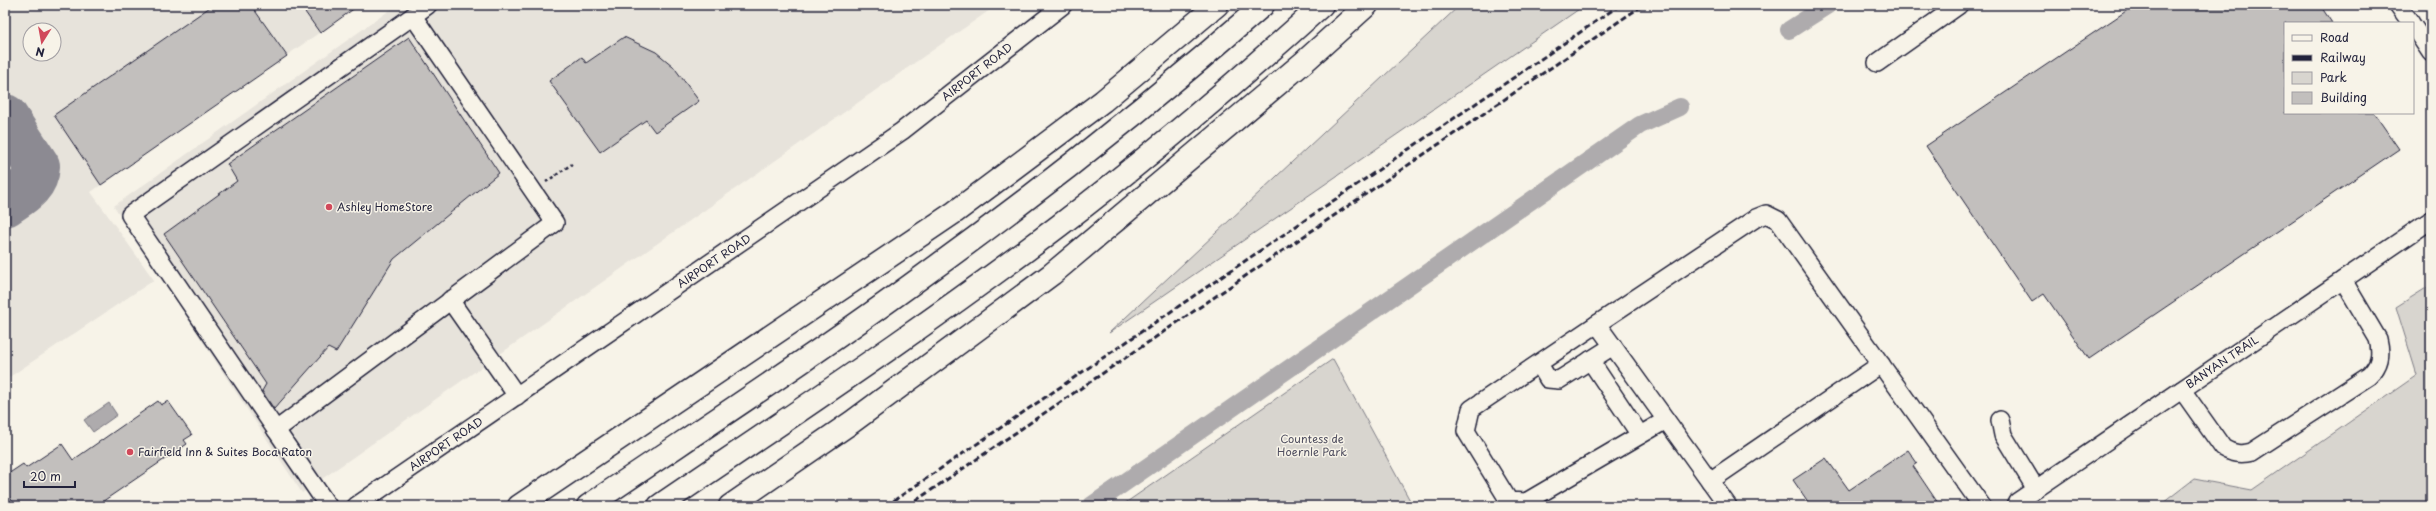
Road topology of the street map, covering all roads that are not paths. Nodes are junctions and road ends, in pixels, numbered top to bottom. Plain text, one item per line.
1 (428, 5) edge
2 (1216, 5) edge
3 (1264, 5) edge
4 (1322, 5) edge
5 (1367, 5) edge
6 (1960, 5) edge
7 (2398, 5) edge
8 (1056, 7) edge
9 (413, 16) junction
10 (2410, 22) edge
11 (2414, 28) edge
12 (2431, 53) edge
13 (1877, 63) dead end
14 (2431, 220) edge
15 (2343, 280) junction
16 (450, 300) junction
17 (1597, 324) junction
18 (1613, 346) junction
19 (1590, 360) junction
20 (1539, 364) junction
21 (1882, 364) junction
22 (2182, 390) junction
23 (517, 396) junction
24 (1666, 420) junction
25 (2000, 420) dead end
26 (276, 430) junction
27 (1640, 435) junction
28 (1710, 481) junction
29 (2036, 489) junction
30 (328, 506) edge
31 (356, 506) edge
32 (519, 506) edge
33 (588, 506) edge
34 (659, 506) edge
35 (730, 506) edge
36 (1728, 506) edge
37 (1982, 506) edge
38 (2015, 506) edge

1 - 9 street
2 - 32 highway
3 - 33 highway
4 - 34 highway
5 - 35 highway
6 - 13 street
7 - 10 street
8 - 23 street, AIRPORT ROAD
9 - 16 street
9 - 26 street
11 - 12 street
14 - 15 street, BANYAN TRAIL
15 - 22 street, BANYAN TRAIL
15 - 22 street
16 - 23 street
16 - 26 street
17 - 18 street
17 - 20 street
17 - 21 street
18 - 19 street
18 - 24 street
19 - 20 street
19 - 27 street
20 - 27 street
21 - 28 street
21 - 37 street
22 - 29 street, BANYAN TRAIL
23 - 31 street, AIRPORT ROAD
24 - 27 street
24 - 28 street
25 - 29 street
26 - 30 street
28 - 36 street
29 - 38 street, BANYAN TRAIL

